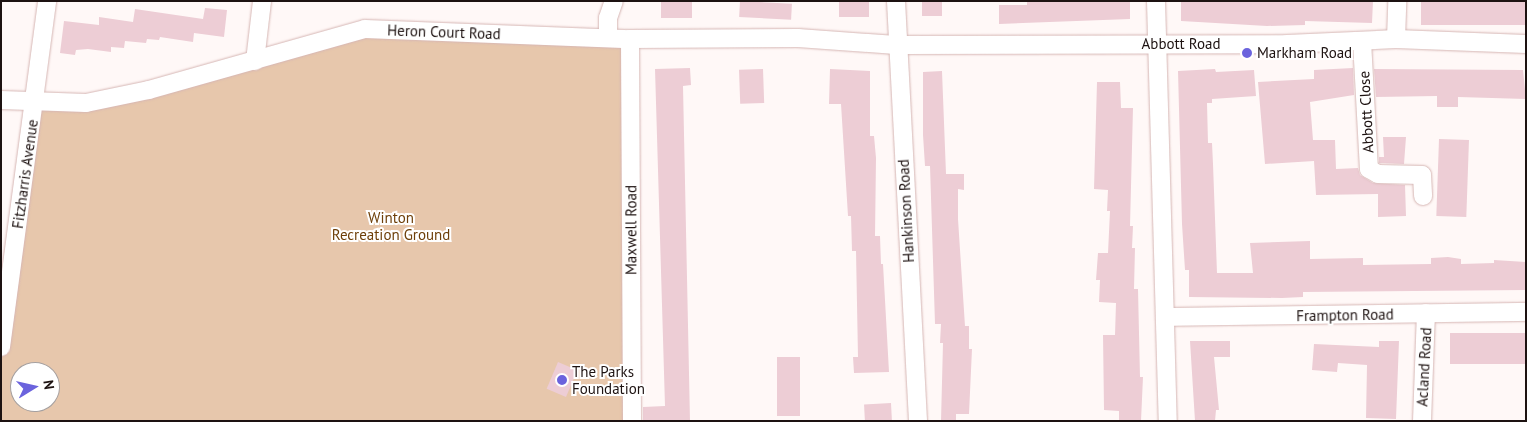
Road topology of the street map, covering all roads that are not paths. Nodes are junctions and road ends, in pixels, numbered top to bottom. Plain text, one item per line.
1 (47, 1) edge
2 (262, 1) edge
3 (614, 1) edge
4 (896, 1) edge
5 (1156, 1) edge
6 (1397, 1) edge
7 (608, 38) junction
8 (630, 39) junction
9 (1396, 39) junction
10 (1362, 41) junction
11 (1156, 44) junction
12 (1526, 44) edge
13 (896, 45) junction
14 (255, 62) junction
15 (1, 100) edge
16 (34, 103) junction
17 (1423, 196) dead end
18 (1526, 312) edge
19 (1426, 313) junction
20 (1165, 317) junction
21 (1, 347) edge
22 (632, 421) edge
23 (918, 421) edge
24 (1168, 421) edge
25 (1422, 421) edge

1 - 16 street, Fitzharris Avenue
2 - 14 street
3 - 7 street
4 - 13 street, Hankinson Road
5 - 11 street
6 - 9 street
7 - 8 street, Heron Court Road
7 - 14 street, Heron Court Road
8 - 13 street, Heron Court Road
8 - 22 street, Maxwell Road
9 - 10 street, Abbott Road
9 - 12 street, Abbott Road
10 - 11 street, Abbott Road
10 - 17 street, Abbott Close
11 - 13 street, Abbott Road
11 - 20 street
13 - 23 street, Hankinson Road
14 - 16 street, Heron Court Road
15 - 16 street, Heron Court Road
16 - 21 street, Fitzharris Avenue
18 - 19 street, Frampton Road
19 - 20 street, Frampton Road
19 - 25 street, Acland Road
20 - 24 street

